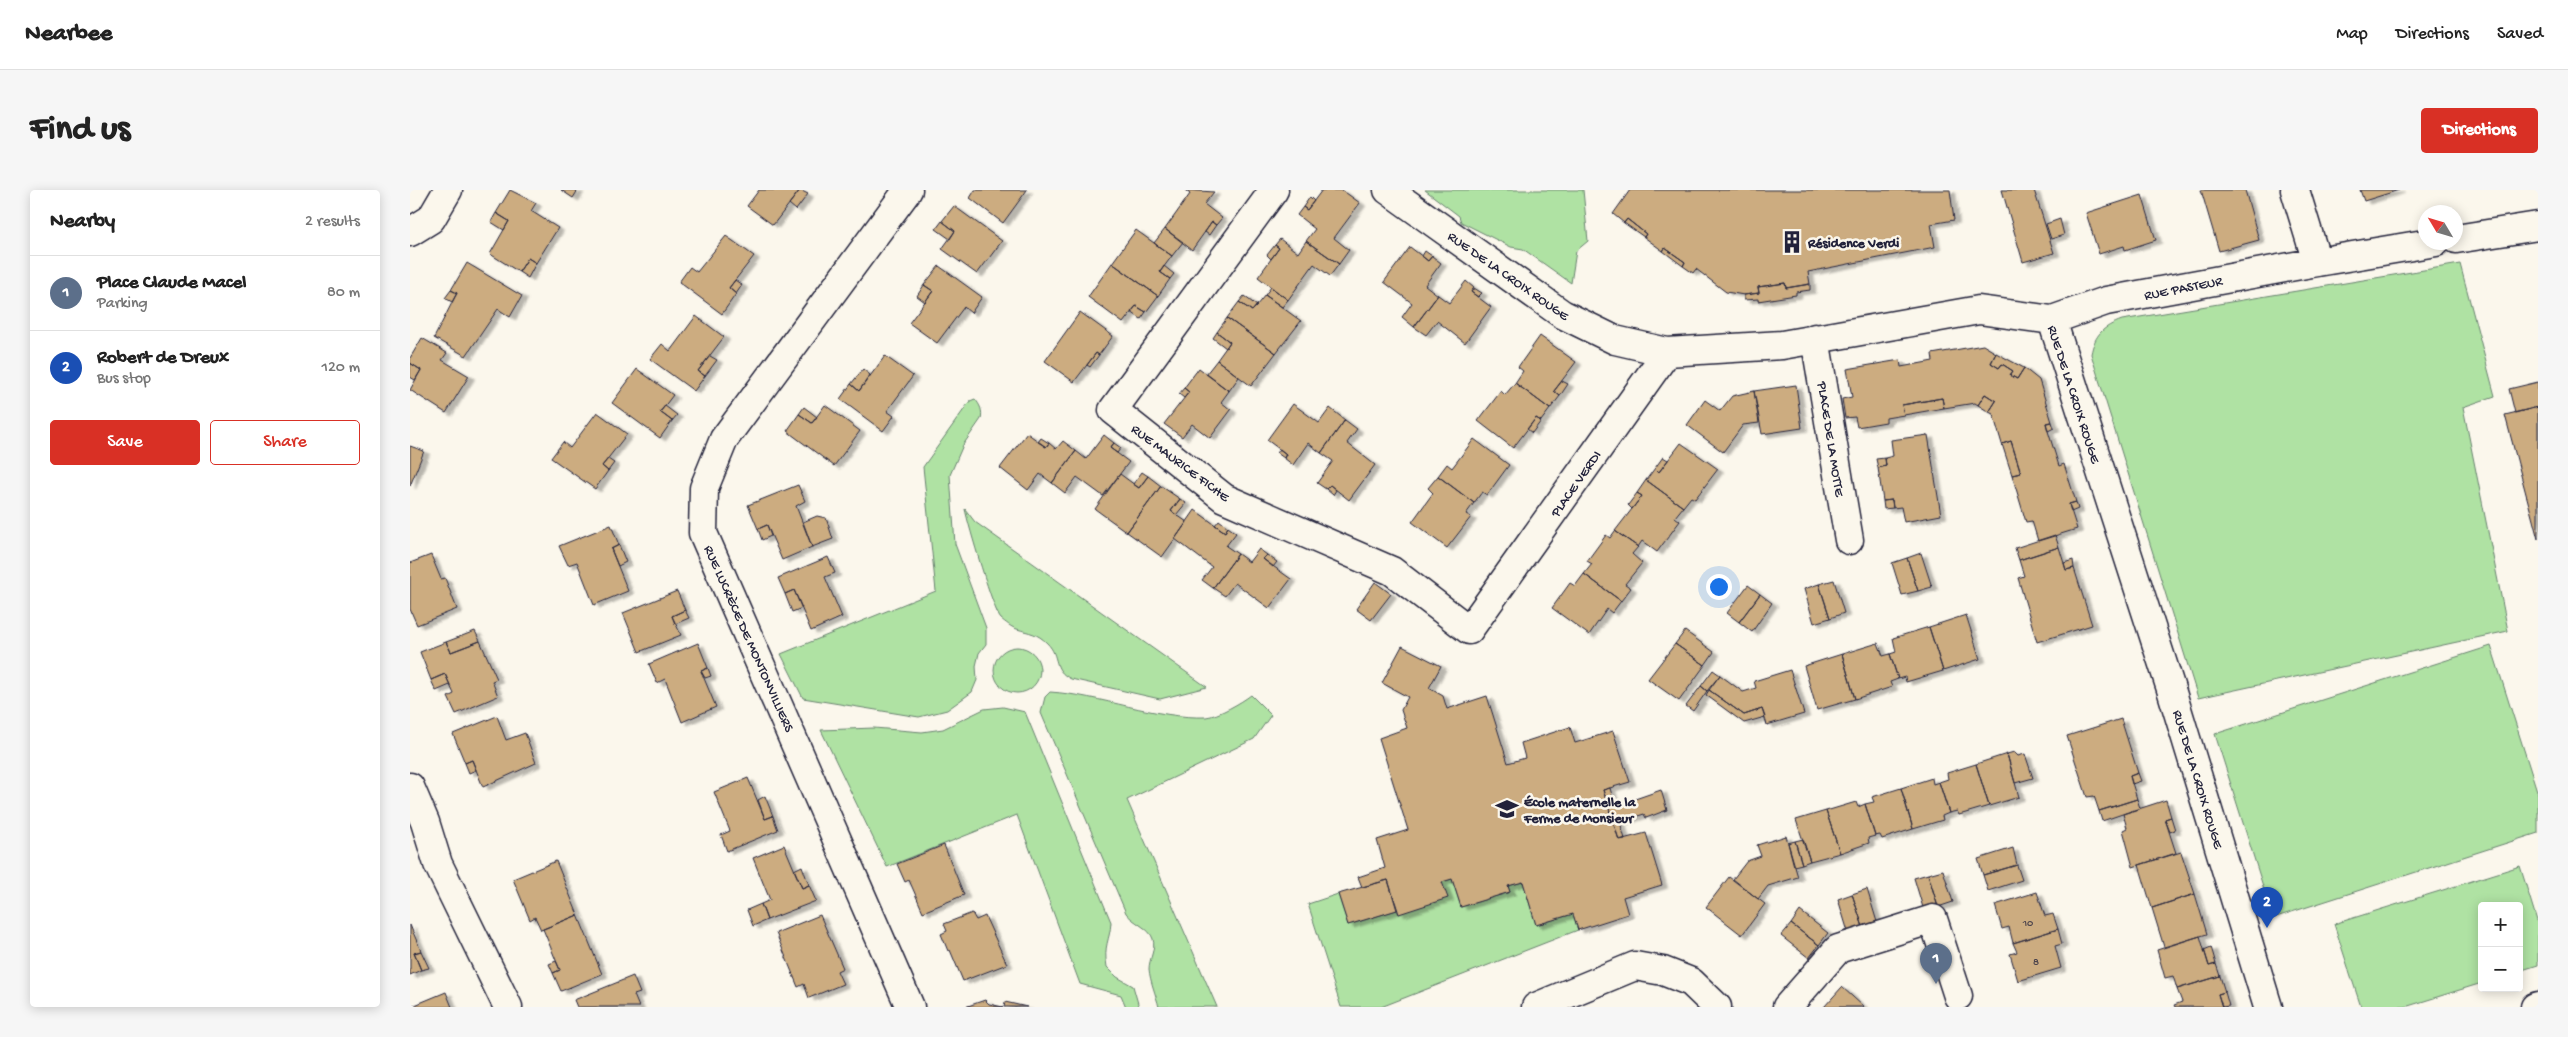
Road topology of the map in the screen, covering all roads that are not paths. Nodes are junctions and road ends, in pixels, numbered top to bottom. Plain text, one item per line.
1 (448, 190) edge
2 (908, 190) edge
3 (1274, 190) edge
4 (1388, 190) edge
5 (2295, 190) edge
6 (2538, 226) edge
7 (410, 232) edge
8 (2463, 238) edge
9 (2418, 245) edge
10 (2318, 262) junction
11 (2052, 320) junction
12 (1815, 338) junction
13 (1667, 352) junction
14 (1849, 540) dead end
15 (1482, 613) joint
16 (410, 787) edge
17 (1958, 996) dead end
18 (508, 1007) edge
19 (910, 1007) edge
20 (1536, 1007) edge
21 (1717, 1007) edge
22 (1787, 1007) edge
23 (2268, 1007) edge

1 - 7 street
2 - 19 street, RUE LUCRÈCE DE MONTONVILLIERS
3 - 15 street, RUE MAURICE FICHE
4 - 13 street, RUE DE LA CROIX ROUGE
5 - 10 street
6 - 8 street
9 - 10 street, RUE PASTEUR
10 - 11 street, RUE PASTEUR
11 - 12 street, RUE DE LA CROIX ROUGE
11 - 23 street, RUE DE LA CROIX ROUGE
12 - 13 street, RUE DE LA CROIX ROUGE
12 - 14 street, PLACE DE LA MOTTE
13 - 15 street, PLACE VERDI
16 - 18 street
17 - 22 street
20 - 21 street

